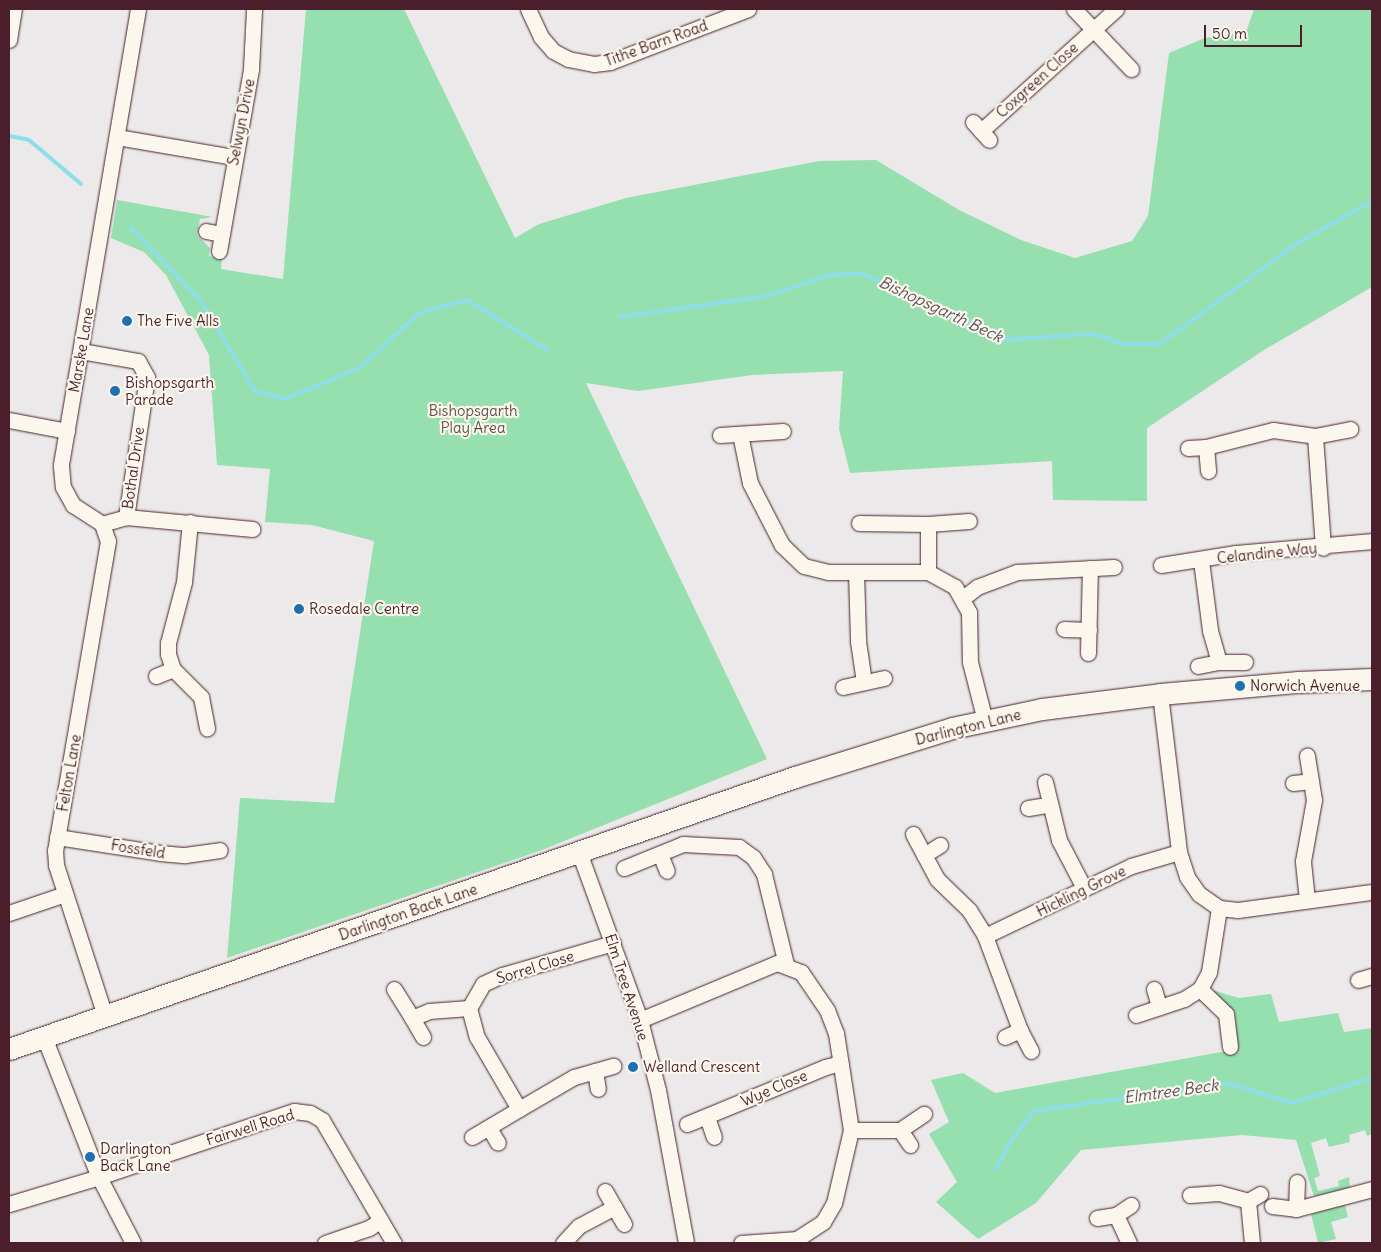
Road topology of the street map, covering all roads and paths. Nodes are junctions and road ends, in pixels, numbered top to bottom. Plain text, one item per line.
1 (14, 9) edge
2 (138, 9) edge
3 (254, 9) edge
4 (528, 9) edge
5 (748, 9) edge
6 (1074, 9) edge
7 (1116, 9) edge
8 (1093, 30) junction
9 (9, 40) edge
10 (1131, 70) dead end
11 (981, 131) dead end
12 (117, 137) junction
13 (234, 157) junction
14 (206, 231) dead end
15 (222, 234) junction
16 (219, 251) dead end
17 (81, 351) junction
18 (9, 420) edge
19 (1350, 429) dead end
20 (67, 431) junction
21 (783, 431) dead end
22 (740, 434) junction
23 (720, 435) dead end
24 (1315, 436) junction
25 (1206, 447) junction
26 (1188, 448) dead end
27 (1208, 471) dead end
28 (126, 517) junction
29 (969, 521) dead end
30 (190, 522) junction
31 (859, 523) dead end
32 (102, 524) junction
33 (928, 524) junction
34 (252, 529) dead end
35 (1372, 541) edge
36 (1322, 548) junction
37 (1201, 561) junction
38 (1161, 565) dead end
39 (1114, 567) dead end
40 (1090, 568) junction
41 (856, 572) junction
42 (928, 572) junction
43 (963, 598) junction
44 (1064, 629) dead end
45 (1088, 630) junction
46 (1088, 653) dead end
47 (1219, 662) junction
48 (1245, 662) dead end
49 (1198, 666) dead end
50 (173, 669) junction
51 (156, 676) dead end
52 (884, 678) dead end
53 (1372, 680) edge
54 (864, 682) junction
55 (843, 687) dead end
56 (1160, 694) junction
57 (985, 721) junction
58 (207, 728) dead end
59 (1308, 756) dead end
60 (1045, 782) dead end
61 (1311, 782) junction
62 (1293, 784) dead end
63 (1048, 805) junction
64 (1028, 808) dead end
65 (913, 834) dead end
66 (57, 837) junction
67 (940, 845) dead end
68 (220, 850) dead end
69 (579, 852) junction
70 (1179, 852) junction
71 (660, 854) junction
72 (924, 855) junction
73 (624, 868) dead end
74 (667, 871) dead end
75 (1084, 888) junction
76 (1372, 892) edge
77 (65, 894) junction
78 (1307, 900) junction
79 (1219, 908) junction
80 (9, 913) edge
81 (985, 936) junction
82 (613, 943) junction
83 (786, 964) junction
84 (394, 989) dead end
85 (1154, 989) dead end
86 (1200, 989) junction
87 (1159, 1007) junction
88 (470, 1008) junction
89 (1136, 1014) dead end
90 (105, 1016) junction
91 (412, 1018) junction
92 (640, 1020) junction
93 (1020, 1030) junction
94 (423, 1036) dead end
95 (44, 1037) junction
96 (1005, 1037) dead end
97 (1230, 1048) dead end
98 (9, 1049) edge
99 (1031, 1051) dead end
100 (841, 1063) junction
101 (613, 1066) dead end
102 (595, 1072) junction
103 (598, 1089) dead end
104 (519, 1109) junction
105 (924, 1114) dead end
106 (707, 1117) junction
107 (687, 1124) dead end
108 (490, 1128) junction
109 (851, 1130) junction
110 (900, 1130) junction
111 (472, 1137) dead end
112 (714, 1137) dead end
113 (498, 1143) dead end
114 (910, 1145) dead end
115 (99, 1177) junction
116 (1296, 1182) dead end
117 (1372, 1189) edge
118 (605, 1191) dead end
119 (1190, 1195) dead end
120 (9, 1204) edge
121 (1131, 1205) dead end
122 (1272, 1206) dead end
123 (614, 1207) junction
124 (1296, 1209) junction
125 (1116, 1215) junction
126 (1097, 1218) dead end
127 (381, 1220) junction
128 (624, 1224) dead end
129 (133, 1243) edge
130 (325, 1243) edge
131 (394, 1243) edge
132 (563, 1243) edge
133 (686, 1243) edge
134 (741, 1243) edge
135 (1129, 1243) edge
136 (1252, 1243) edge

1 - 9 street
2 - 12 street, Marske Lane
3 - 13 street, Selwyn Drive
4 - 5 street, Tithe Barn Road
6 - 8 street
7 - 8 street, Coxgreen Close
8 - 10 street
8 - 11 street, Coxgreen Close
12 - 13 street
12 - 17 street, Marske Lane
13 - 15 street, Selwyn Drive
14 - 15 street
15 - 16 street, Selwyn Drive
17 - 20 street, Marske Lane
17 - 28 street, Bothal Drive
18 - 20 street
19 - 24 street
20 - 32 street, Marske Lane
21 - 22 street
22 - 23 street
22 - 41 street
24 - 25 street
24 - 36 street
25 - 26 street
25 - 27 street
28 - 30 street
28 - 32 street
29 - 33 street
30 - 34 street
30 - 50 street
31 - 33 street
32 - 66 street, Felton Lane
33 - 42 street
35 - 36 street, Celandine Way
36 - 37 street, Celandine Way
37 - 38 street, Celandine Way
37 - 47 street
39 - 40 street
40 - 43 street
40 - 45 street
41 - 42 street
41 - 54 street
42 - 43 street
43 - 57 street
44 - 45 street
45 - 46 street
47 - 48 street
47 - 49 street
50 - 51 street
50 - 58 street
52 - 54 street
53 - 56 street, Darlington Lane
54 - 55 street
56 - 57 street, Darlington Lane
56 - 70 street
57 - 69 street, Darlington Lane
59 - 61 street
60 - 63 street
61 - 62 street
61 - 78 street
63 - 64 street
63 - 75 street
65 - 72 street
66 - 68 street, Fossfeld
66 - 77 street, Felton Lane
67 - 72 street
69 - 82 street, Elm Tree Avenue
69 - 90 street, Darlington Back Lane
70 - 75 street, Hickling Grove
70 - 79 street
71 - 73 street
71 - 74 street
71 - 83 street
72 - 81 street
75 - 81 street, Hickling Grove
76 - 78 street
77 - 80 street
77 - 90 street, Felton Lane
78 - 79 street
79 - 86 street
81 - 93 street
82 - 88 street, Sorrel Close
82 - 92 street, Elm Tree Avenue
83 - 92 street
83 - 100 street
84 - 91 street
85 - 87 street
86 - 87 street
86 - 97 street
87 - 89 street
88 - 91 street
88 - 104 street
90 - 95 street, Darlington Back Lane
91 - 94 street
92 - 133 street, Elm Tree Avenue
93 - 96 street
93 - 99 street
95 - 98 street, Darlington Back Lane
95 - 115 street
100 - 106 street, Wye Close
100 - 109 street
101 - 102 street
102 - 103 street
102 - 104 street
104 - 108 street
105 - 110 street
106 - 107 street, Wye Close
106 - 112 street
108 - 111 street
108 - 113 street
109 - 110 street
109 - 134 street
110 - 114 street
115 - 120 street, Fairwell Road
115 - 127 street, Fairwell Road
115 - 129 street
116 - 124 street
117 - 124 street
118 - 123 street
119 - 136 street
121 - 125 street
122 - 124 street
123 - 128 street
123 - 132 street
125 - 126 street
125 - 135 street
127 - 130 street
127 - 131 street, Fairwell Road

